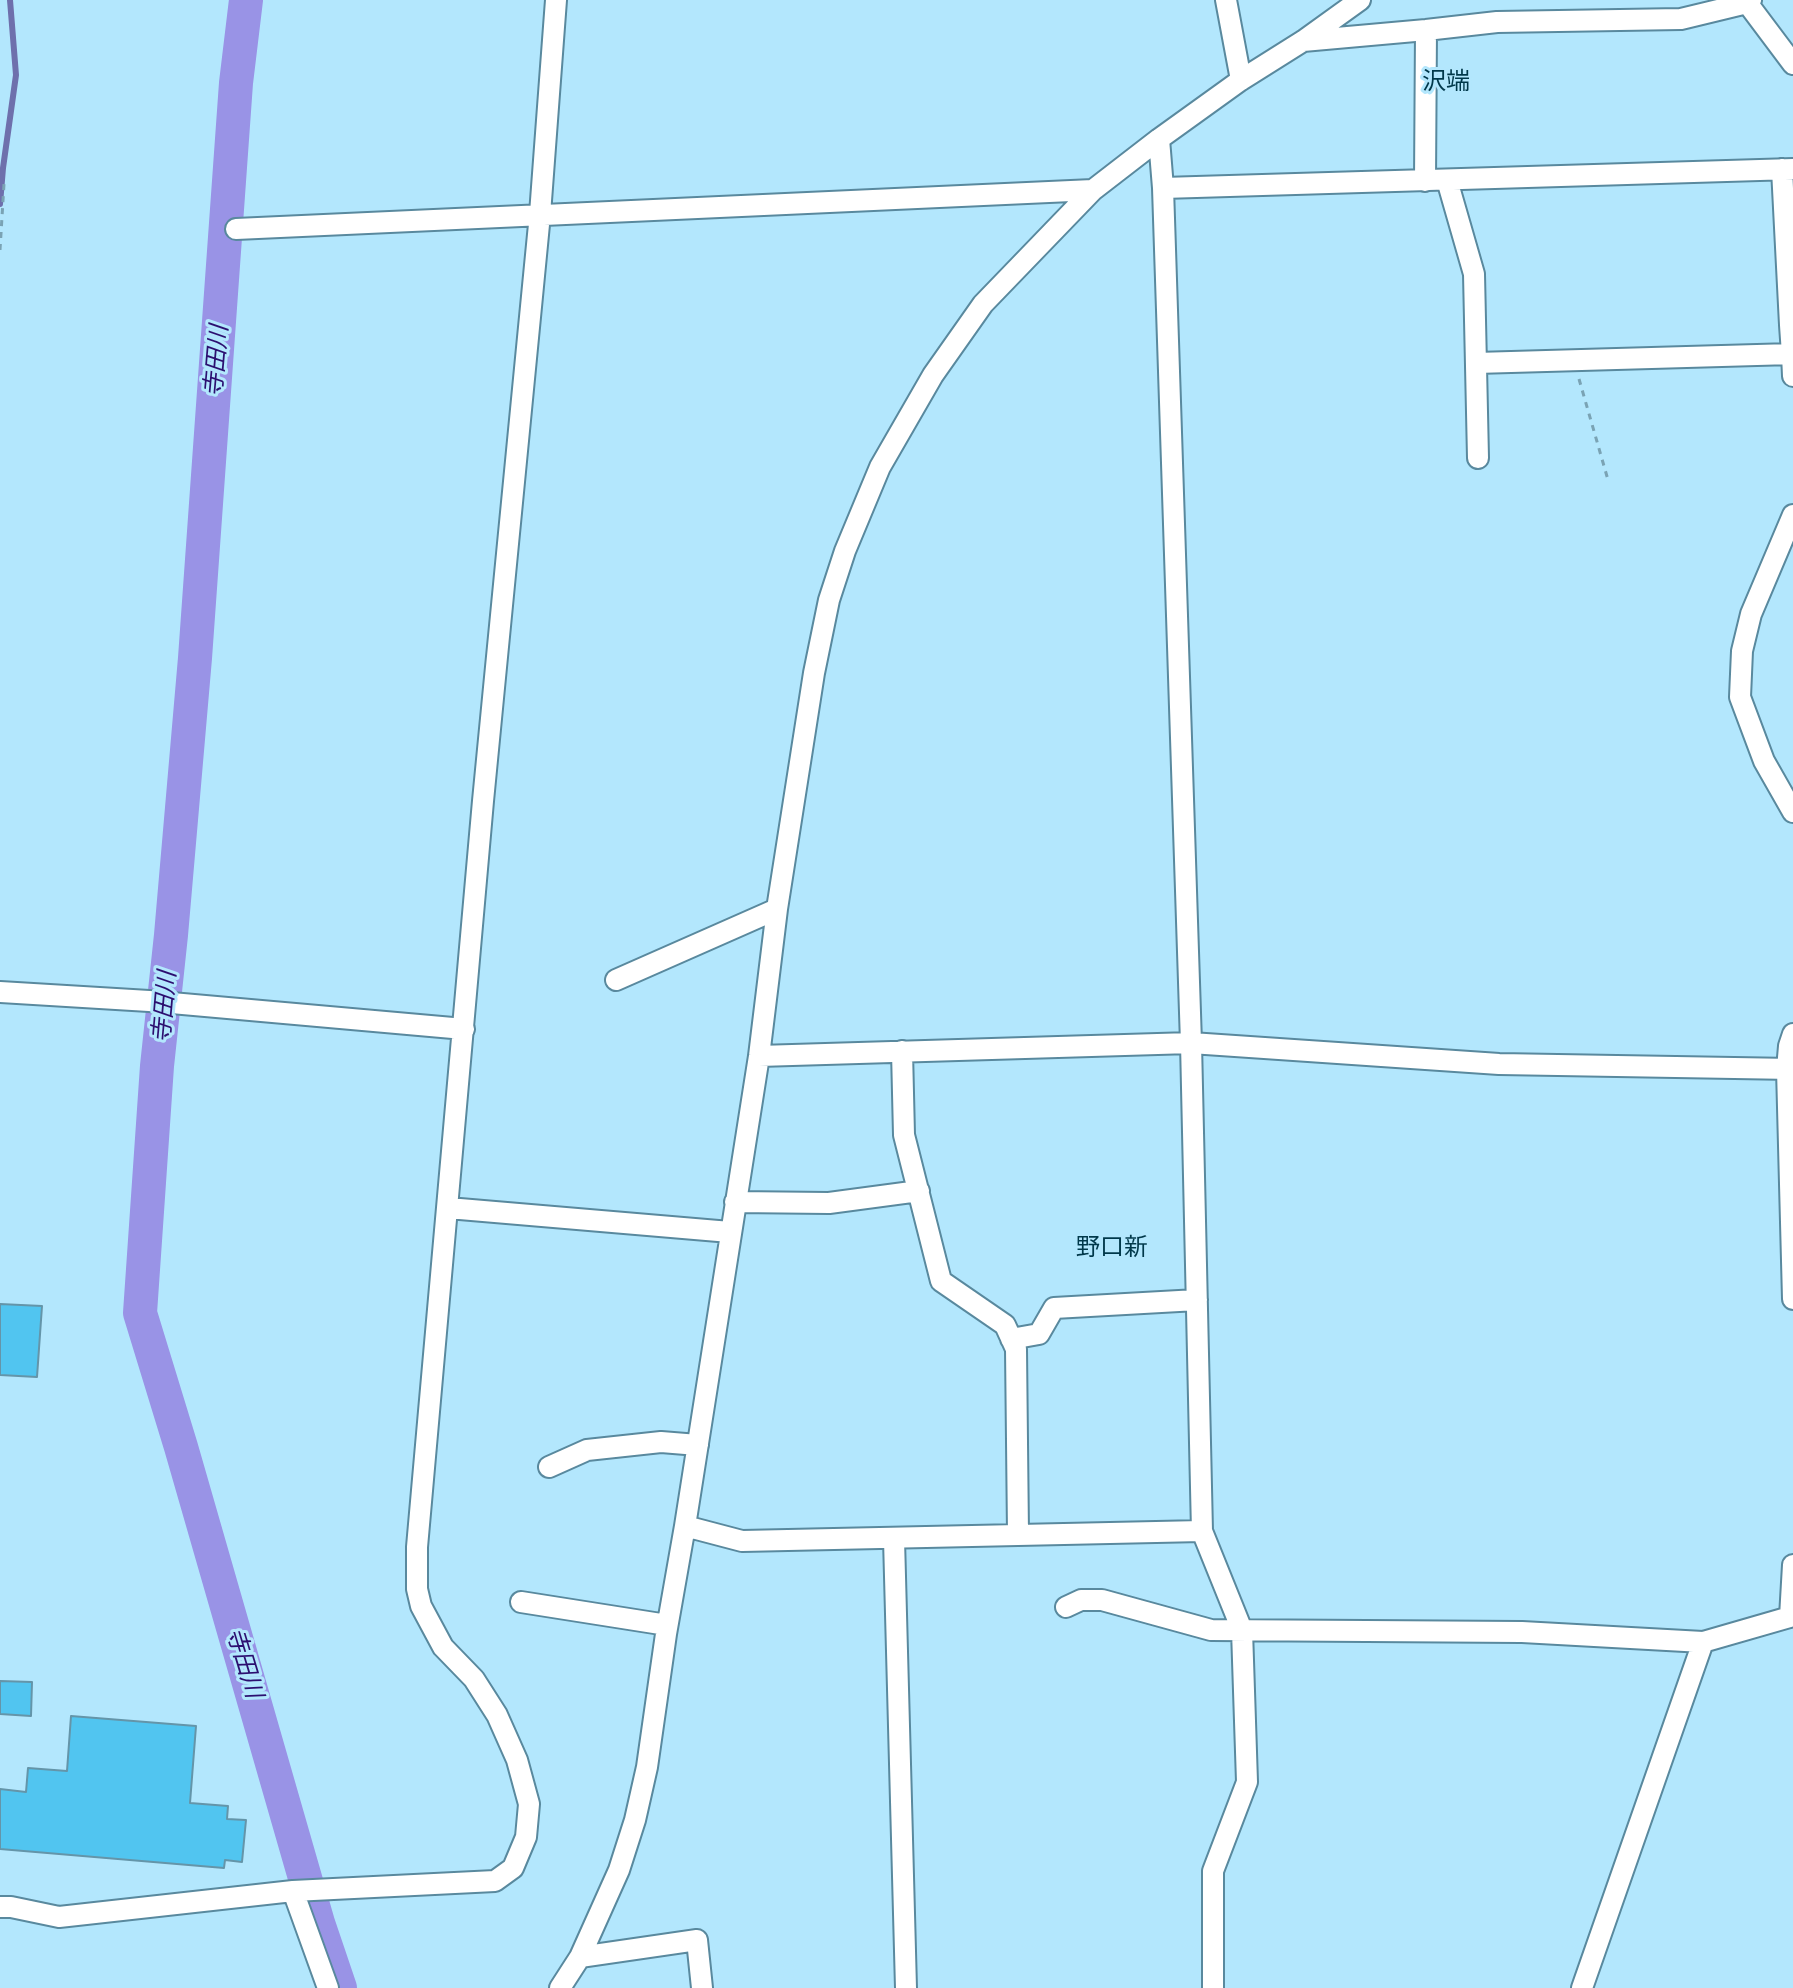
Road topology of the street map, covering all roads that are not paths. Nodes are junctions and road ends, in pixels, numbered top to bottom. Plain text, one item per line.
1 (556, 0) edge
2 (1226, 0) edge
3 (1360, 0) edge
4 (1748, 1) edge
5 (1426, 30) junction
6 (1303, 41) junction
7 (1793, 64) edge
8 (1241, 80) junction
9 (1159, 139) junction
10 (1788, 169) edge
11 (1447, 180) junction
12 (1425, 181) junction
13 (1163, 188) junction
14 (1093, 190) junction
15 (540, 214) junction
16 (236, 229) dead end
17 (1791, 324) edge
18 (1792, 354) edge
19 (1476, 363) junction
20 (1793, 376) edge
21 (1478, 458) dead end
22 (1793, 515) edge
23 (1793, 812) edge
24 (777, 909) junction
25 (616, 980) dead end
26 (0, 992) edge
27 (464, 1029) junction
28 (1793, 1034) edge
29 (1191, 1043) junction
30 (902, 1051) junction
31 (759, 1056) junction
32 (1790, 1069) edge
33 (919, 1191) junction
34 (735, 1202) junction
35 (448, 1208) junction
36 (730, 1232) junction
37 (1793, 1299) edge
38 (1197, 1300) junction
39 (1011, 1339) junction
40 (698, 1445) junction
41 (549, 1467) dead end
42 (685, 1526) junction
43 (1202, 1531) junction
44 (1018, 1534) junction
45 (894, 1539) junction
46 (1793, 1565) edge
47 (521, 1602) dead end
48 (1066, 1607) dead end
49 (1792, 1616) edge
50 (667, 1625) junction
51 (1242, 1630) junction
52 (1703, 1642) junction
53 (293, 1891) junction
54 (0, 1907) edge
55 (580, 1957) junction
56 (328, 1988) edge
57 (560, 1988) edge
58 (702, 1988) edge
59 (906, 1988) edge
60 (1213, 1988) edge
61 (1582, 1988) edge

1 - 15 street
2 - 8 street
3 - 6 street
4 - 5 street
4 - 7 street
5 - 6 street
5 - 12 street
6 - 8 street
8 - 9 street
9 - 13 street
9 - 14 street
10 - 11 street
10 - 17 street
11 - 12 street
11 - 19 street
12 - 13 street
13 - 29 street
14 - 15 street
14 - 24 street
15 - 16 street
15 - 27 street
17 - 18 street
18 - 19 street
18 - 20 street
19 - 21 street
22 - 23 street
24 - 25 street
24 - 31 street
26 - 27 street
27 - 35 street
28 - 32 street
29 - 30 street
29 - 32 street
29 - 38 street
30 - 31 street
30 - 33 street
31 - 34 street
32 - 37 street
33 - 34 street
33 - 39 street
34 - 36 street
35 - 36 street
35 - 53 street
36 - 40 street
38 - 39 street
38 - 43 street
39 - 44 street
40 - 41 street
40 - 42 street
42 - 45 street
42 - 50 street
43 - 44 street
43 - 51 street
44 - 45 street
45 - 59 street
46 - 49 street
47 - 50 street
48 - 51 street
49 - 52 street
50 - 55 street
51 - 52 street
51 - 60 street
52 - 61 street
53 - 54 street
53 - 56 street
55 - 57 street
55 - 58 street

